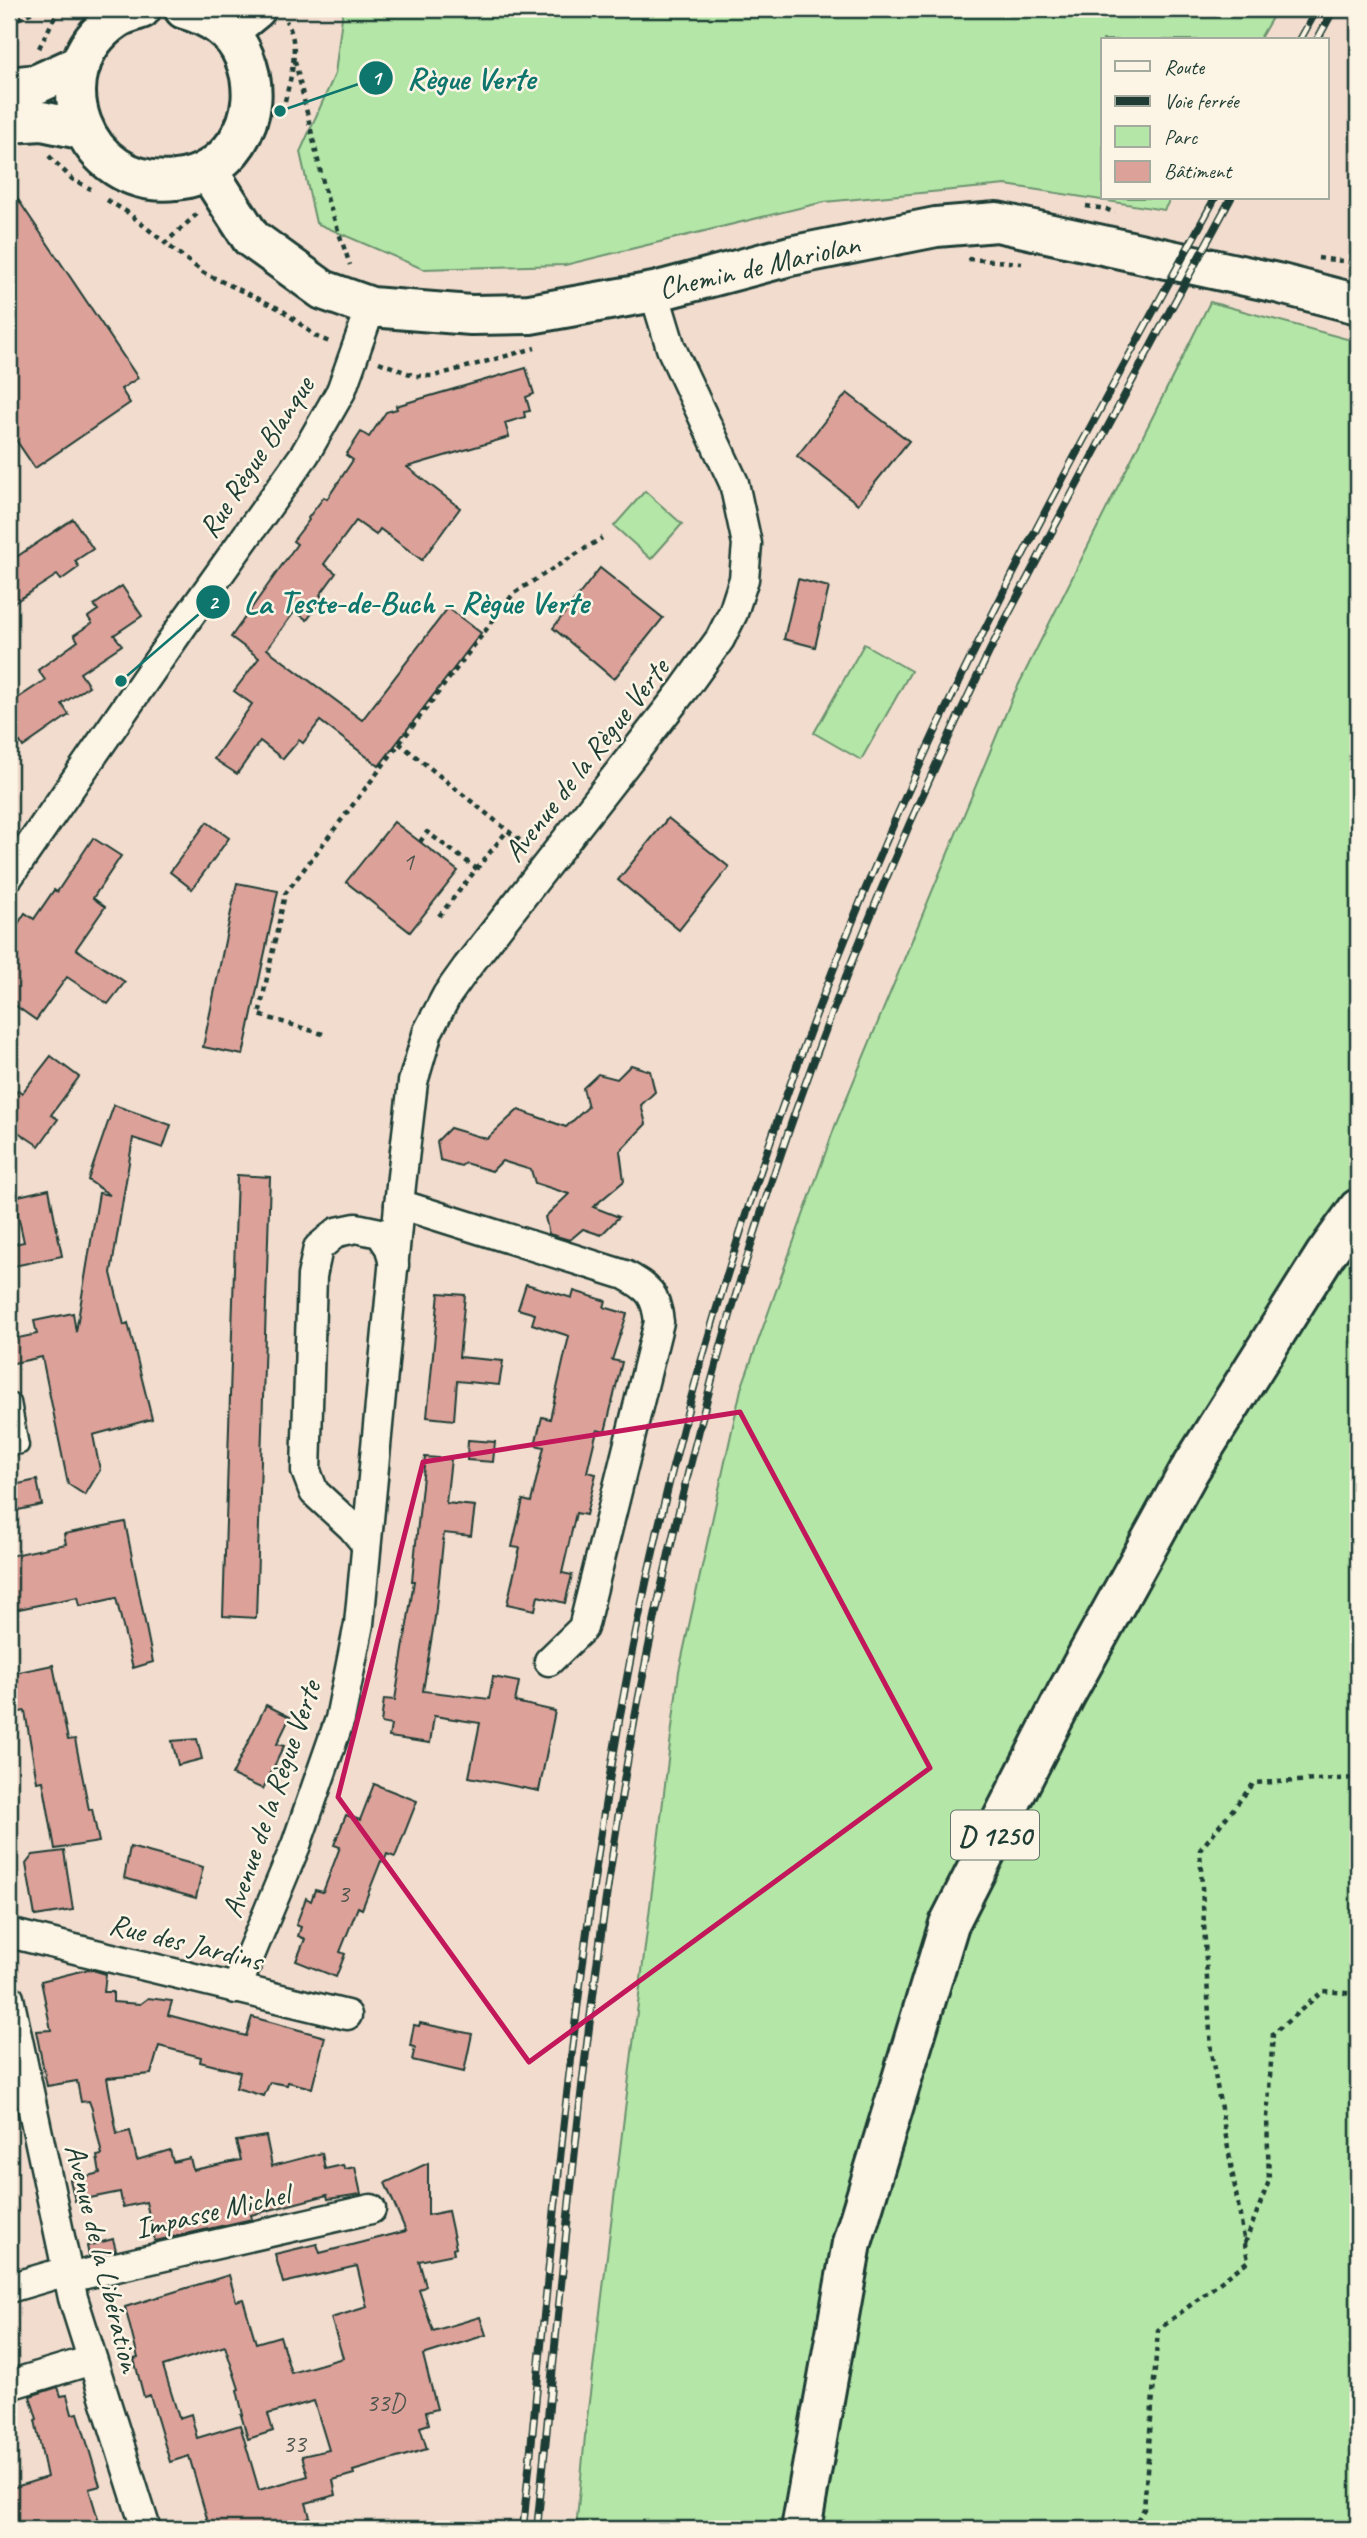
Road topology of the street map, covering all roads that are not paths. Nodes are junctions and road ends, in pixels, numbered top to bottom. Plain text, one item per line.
1 (141, 9) edge
2 (184, 9) edge
3 (242, 20) edge
4 (80, 64) junction
5 (9, 87) edge
6 (9, 123) edge
7 (84, 130) junction
8 (208, 171) junction
9 (363, 292) junction
10 (654, 292) junction
11 (1358, 304) edge
12 (9, 876) edge
13 (399, 1204) junction
14 (1358, 1209) edge
15 (395, 1266) junction
16 (13, 1402) dead end
17 (9, 1448) edge
18 (366, 1545) junction
19 (549, 1661) dead end
20 (9, 1933) edge
21 (236, 1989) junction
22 (9, 1998) edge
23 (347, 2015) dead end
24 (371, 2209) dead end
25 (67, 2274) junction
26 (9, 2288) edge
27 (92, 2360) junction
28 (9, 2385) edge
29 (146, 2529) edge
30 (801, 2529) edge

1 - 4 main road
2 - 3 main road
3 - 8 main road
4 - 5 main road
4 - 7 main road
6 - 7 main road
7 - 8 main road
8 - 9 main road, Chemin de Mariolan
9 - 10 main road, Chemin de Mariolan
9 - 12 street, Rue Règue Blanque
10 - 11 main road, Chemin de Mariolan
10 - 13 street, Avenue de la Règue Verte
13 - 15 street, Avenue de la Règue Verte
13 - 19 street
14 - 30 main road, D 1250
15 - 18 street, Avenue de la Règue Verte
15 - 18 street, Avenue de la Règue Verte
16 - 17 lane
18 - 21 street, Avenue de la Règue Verte
20 - 21 street, Rue des Jardins
21 - 23 street, Rue des Jardins
22 - 25 street, Avenue de la Libération
24 - 25 street, Impasse Michel
25 - 26 street, Impasse Michel
25 - 27 street, Avenue de la Libération
27 - 28 street
27 - 29 street, Avenue de la Libération

